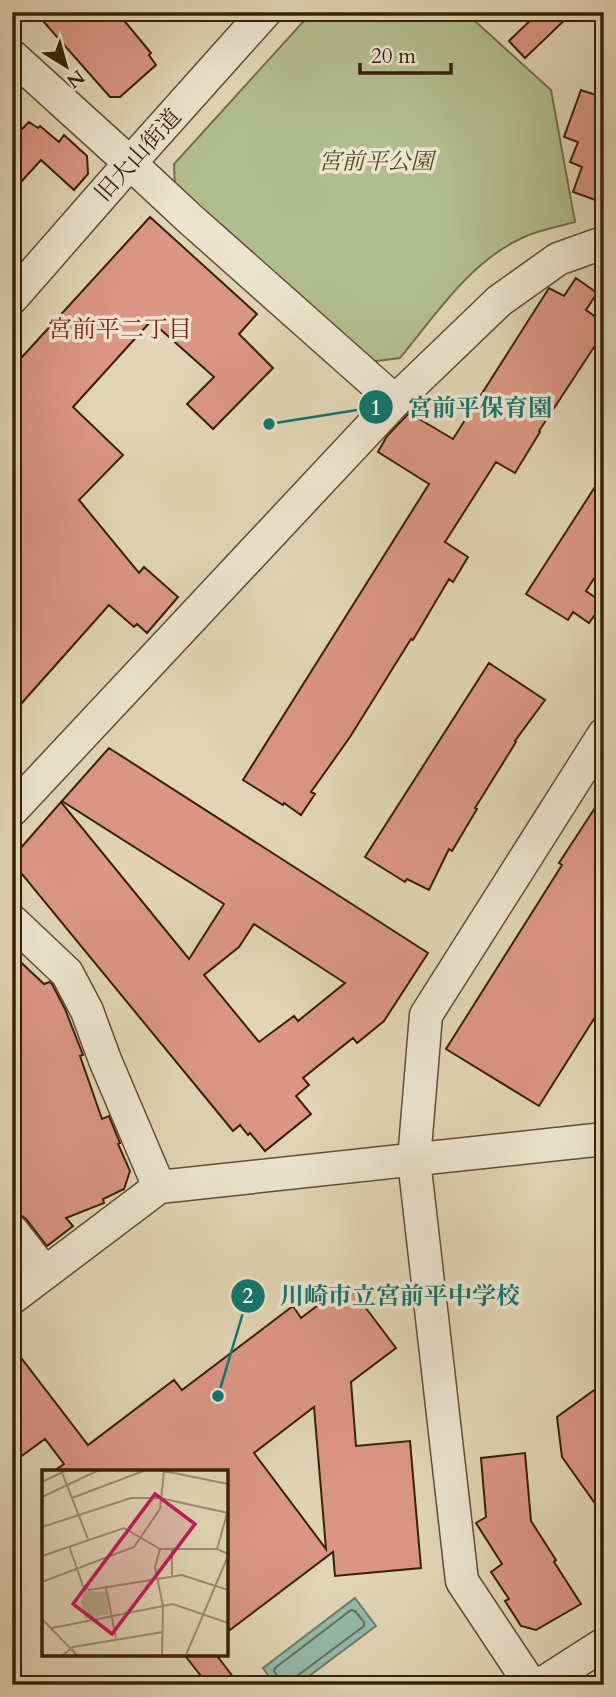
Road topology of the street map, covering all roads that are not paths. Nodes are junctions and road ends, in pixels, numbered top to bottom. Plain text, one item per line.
1 (265, 12) edge
2 (12, 56) edge
3 (130, 163) junction
4 (604, 246) edge
5 (12, 298) edge
6 (395, 401) junction
7 (604, 734) edge
8 (12, 810) edge
9 (12, 921) edge
10 (604, 1139) edge
11 (414, 1160) junction
12 (159, 1187) junction
13 (12, 1231) edge
14 (45, 1273) junction
15 (12, 1298) edge
16 (604, 1644) edge
17 (531, 1685) edge
18 (540, 1685) edge

1 - 3 street, 旧大山街道
2 - 3 street
3 - 5 street, 旧大山街道
3 - 6 street
4 - 6 street
6 - 8 street
7 - 11 street
9 - 12 street
10 - 11 street
11 - 12 street
11 - 17 street
12 - 14 street
13 - 14 street
14 - 15 street
16 - 18 street

